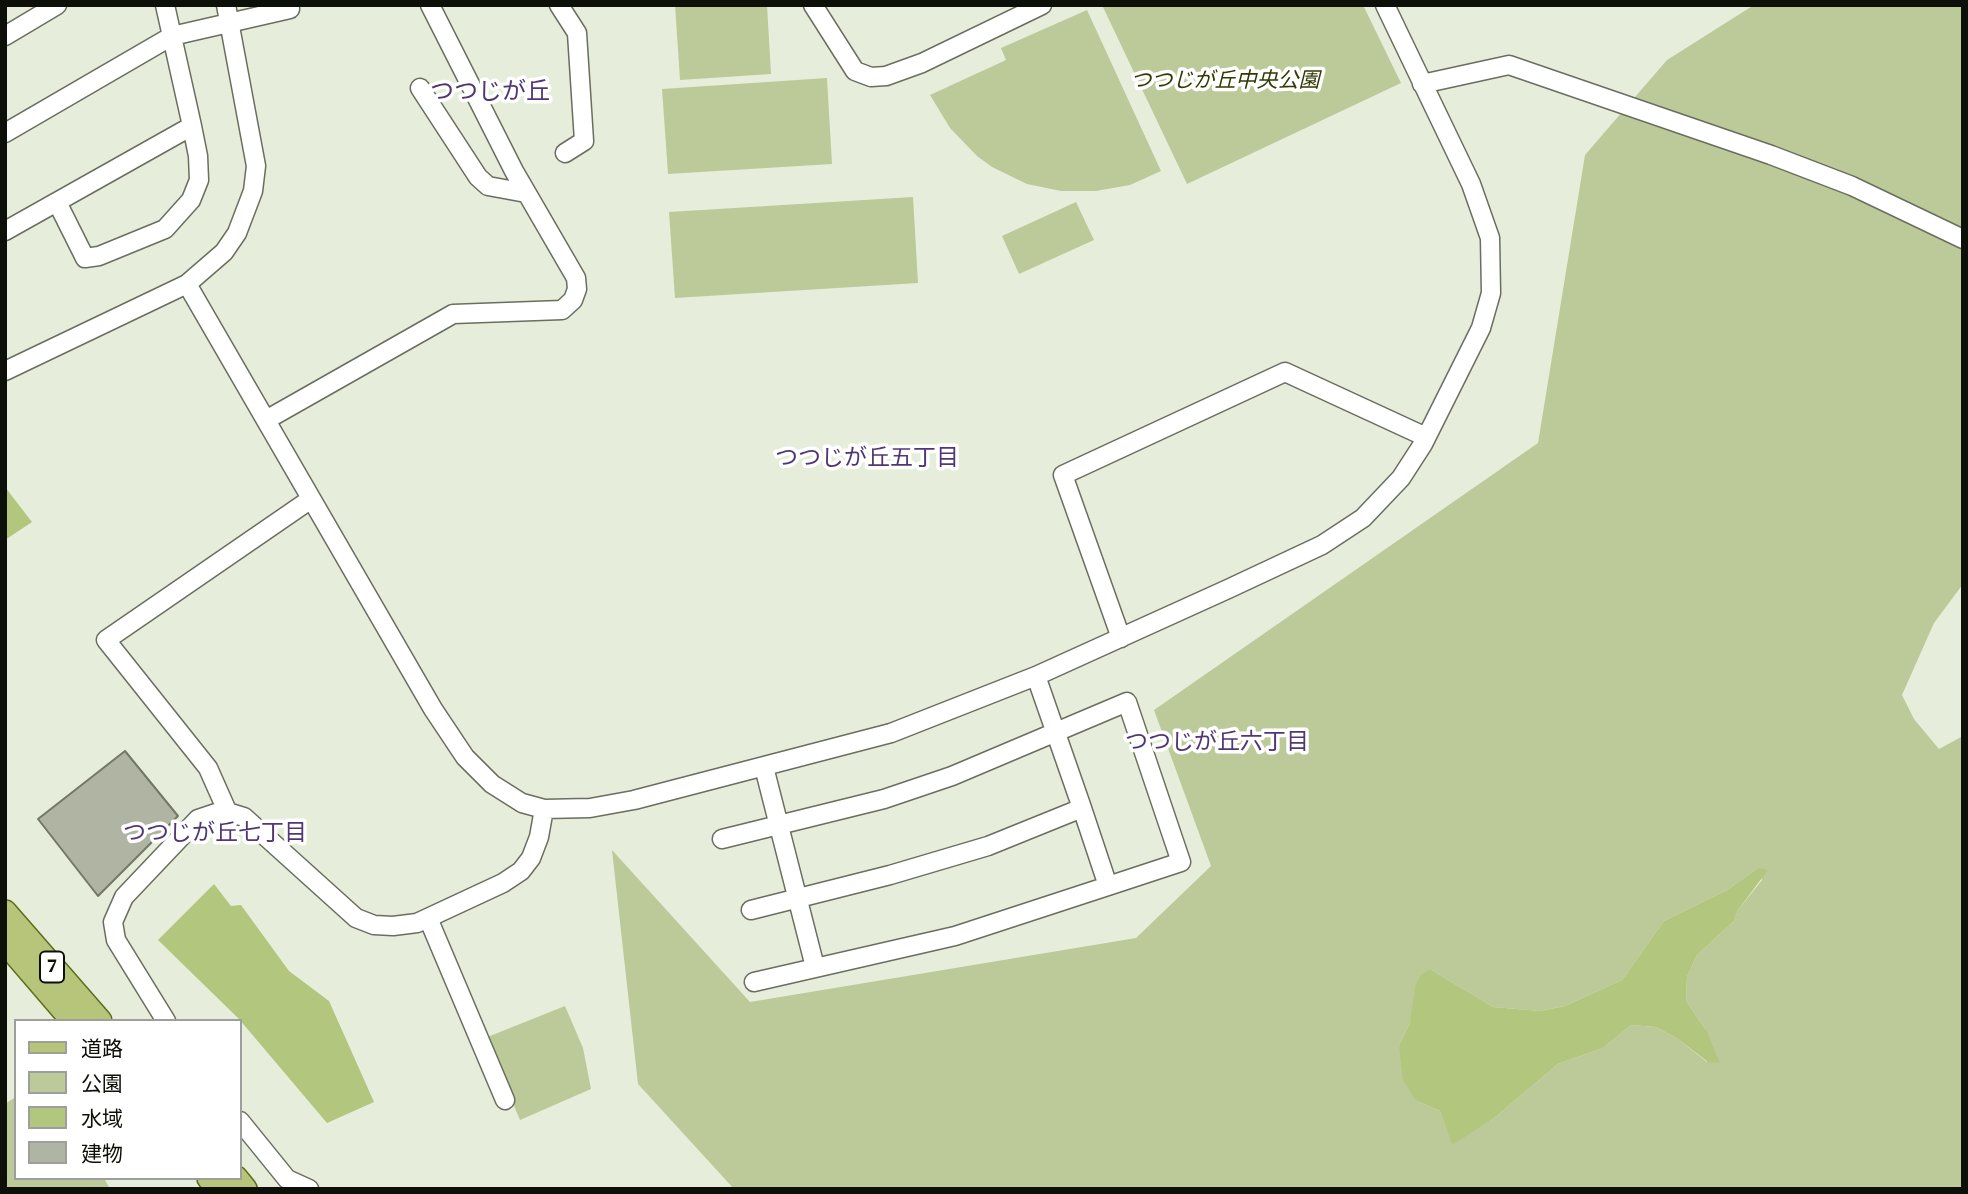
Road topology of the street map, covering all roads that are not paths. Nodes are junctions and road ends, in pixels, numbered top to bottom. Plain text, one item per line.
1 (57, 5) edge
2 (165, 5) edge
3 (430, 5) edge
4 (559, 5) edge
5 (813, 5) edge
6 (1042, 5) edge
7 (1385, 5) edge
8 (293, 7) edge
9 (228, 14) edge
10 (5, 36) edge
11 (172, 36) junction
12 (1422, 84) junction
13 (420, 88) dead end
14 (192, 125) junction
15 (5, 133) edge
16 (565, 153) dead end
17 (526, 193) junction
18 (57, 202) junction
19 (5, 231) edge
20 (1963, 239) edge
21 (187, 284) junction
22 (5, 371) edge
23 (266, 420) junction
24 (1426, 437) junction
25 (311, 499) junction
26 (1121, 638) junction
27 (1036, 676) junction
28 (1056, 733) junction
29 (765, 767) junction
30 (1082, 808) junction
31 (544, 809) junction
32 (228, 813) junction
33 (779, 826) junction
34 (722, 839) dead end
35 (1108, 886) junction
36 (797, 898) junction
37 (751, 910) dead end
38 (5, 912) edge
39 (428, 918) junction
40 (5, 942) edge
41 (815, 967) junction
42 (754, 982) dead end
43 (71, 1019) edge
44 (98, 1019) edge
45 (165, 1019) edge
46 (505, 1100) dead end
47 (242, 1123) edge
48 (309, 1189) edge

1 - 10 street
2 - 11 street
3 - 17 street
4 - 16 street
5 - 6 street
7 - 12 street
8 - 9 street
9 - 11 street
9 - 21 street
11 - 14 street
11 - 15 street
12 - 20 street
12 - 24 street
13 - 17 street
14 - 18 street
14 - 18 street
17 - 23 street
18 - 19 street
21 - 22 street
21 - 23 street
23 - 25 street
24 - 26 street
24 - 26 street
25 - 31 street
25 - 32 street
26 - 27 street
27 - 28 street
27 - 29 street
28 - 30 street
28 - 33 street
28 - 35 street
29 - 31 street
29 - 33 street
30 - 35 street
30 - 36 street
31 - 39 street
32 - 39 street
32 - 45 street
33 - 34 street
33 - 36 street
35 - 41 street
36 - 37 street
36 - 41 street
38 - 44 main road, 7
39 - 46 street
40 - 43 main road, 7
41 - 42 street
47 - 48 street

